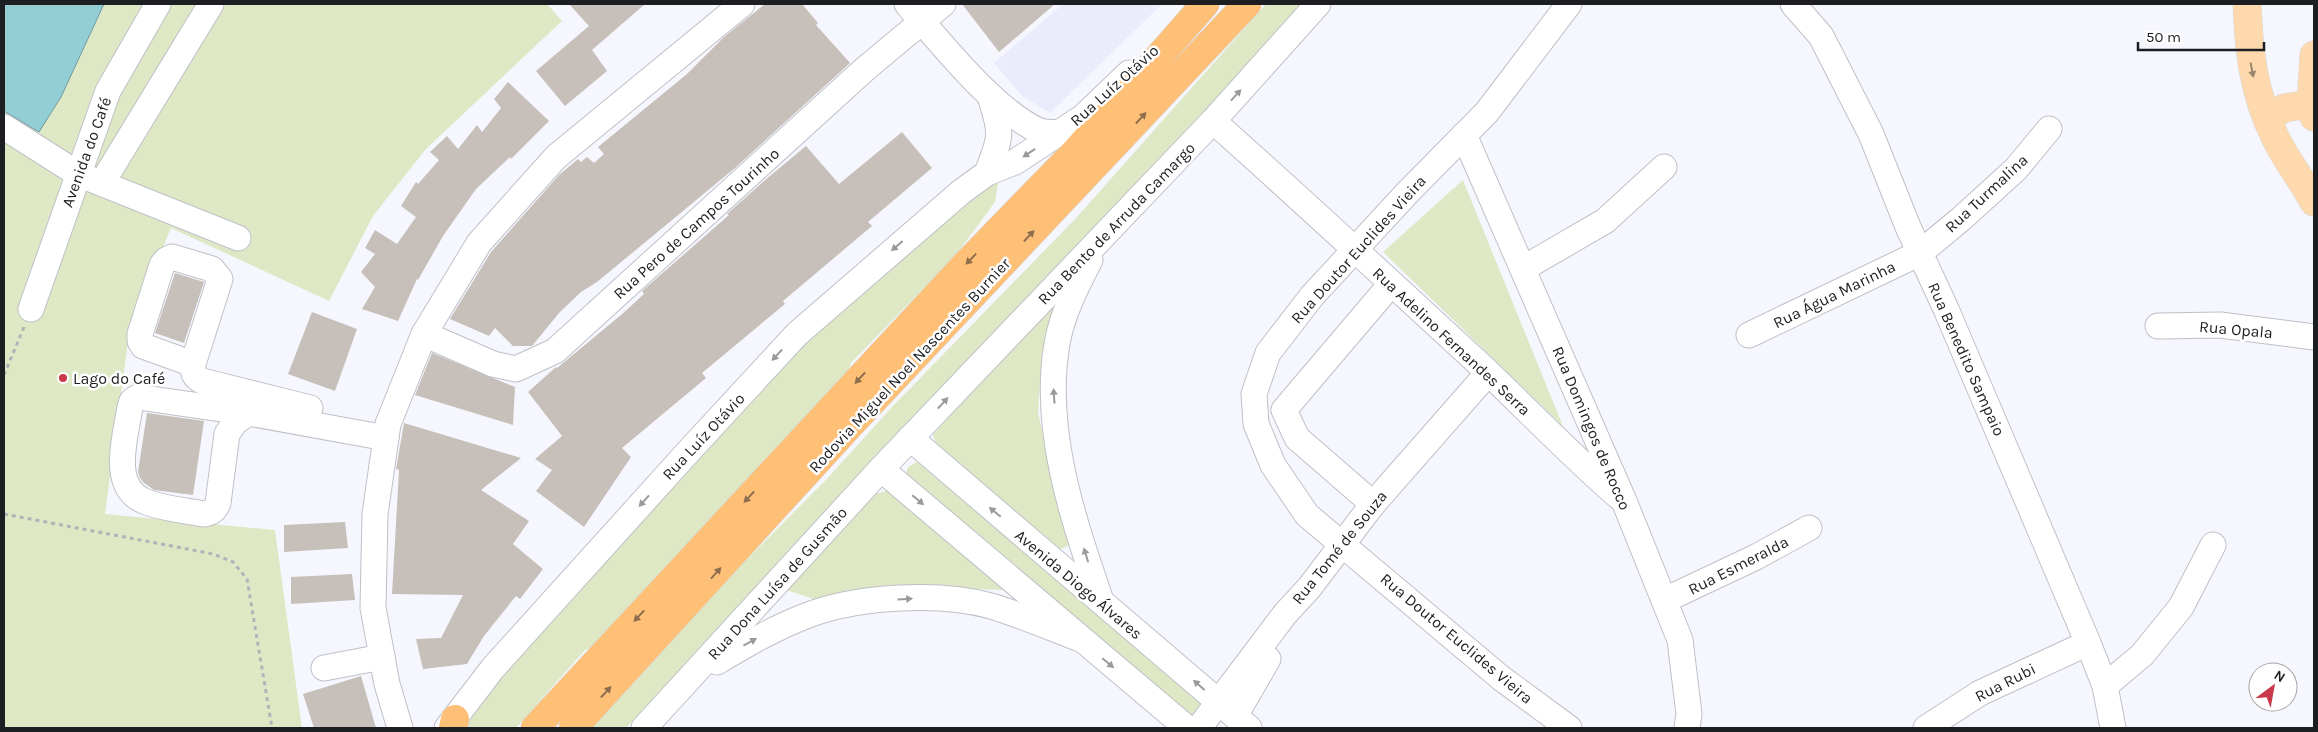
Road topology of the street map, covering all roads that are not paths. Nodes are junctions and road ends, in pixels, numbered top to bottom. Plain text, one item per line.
1 (158, 4) edge
2 (211, 4) edge
3 (742, 4) edge
4 (943, 4) edge
5 (1247, 4) edge
6 (1318, 4) edge
7 (1569, 4) edge
8 (1793, 4) edge
9 (2247, 4) edge
10 (915, 13) edge
11 (1196, 13) edge
12 (2314, 55) edge
13 (990, 96) junction
14 (2313, 109) edge
15 (2268, 119) junction
16 (1213, 121) junction
17 (4, 127) edge
18 (2049, 129) dead end
19 (1060, 133) junction
20 (1464, 135) junction
21 (1664, 167) dead end
22 (987, 173) junction
23 (78, 174) junction
24 (102, 183) junction
25 (2314, 202) edge
26 (238, 238) dead end
27 (1101, 240) junction
28 (1355, 249) junction
29 (1920, 253) junction
30 (1524, 268) junction
31 (1391, 284) junction
32 (31, 309) road end
33 (2158, 326) dead end
34 (424, 334) junction
35 (1749, 335) dead end
36 (2314, 337) edge
37 (193, 364) dead end
38 (1488, 373) junction
39 (249, 412) junction
40 (1256, 424) junction
41 (386, 433) junction
42 (910, 438) junction
43 (1297, 438) junction
44 (881, 469) junction
45 (1624, 501) junction
46 (1373, 504) junction
47 (1810, 528) dead end
48 (1343, 544) junction
49 (2213, 544) dead end
50 (1665, 600) junction
51 (1101, 601) junction
52 (1080, 639) junction
53 (2088, 643) junction
54 (382, 657) junction
55 (324, 668) dead end
56 (693, 676) junction
57 (2105, 686) junction
58 (1234, 715) edge
59 (452, 725) edge
60 (400, 728) edge
61 (535, 728) edge
62 (573, 728) edge
63 (644, 728) edge
64 (1187, 728) edge
65 (1199, 728) edge
66 (1569, 728) edge
67 (1687, 728) edge
68 (1926, 728) edge
69 (2113, 728) edge

1 - 23 street, Avenida do Café
2 - 24 street
3 - 34 street
4 - 10 street, Rua Pero de Campos Tourinho
62 -> 5 highway, Rodovia Miguel Noel Nascentes Burnier
16 -> 6 street, Rua Bento de Arruda Camargo
7 - 20 street, Rua Doutor Euclides Vieira
8 - 29 street, Rua Benedito Sampaio
9 -> 15 main road
10 - 13 street
10 - 34 street, Rua Pero de Campos Tourinho
11 - 19 street, Rua Luíz Otávio
11 -> 61 highway, Rodovia Miguel Noel Nascentes Burnier
12 - 14 main road
13 - 19 street
13 - 22 street
14 - 15 main road
15 - 25 main road
16 - 27 street, Rua Bento de Arruda Camargo
16 - 28 street, Rua Adelino Fernandes Serra
17 - 23 street
18 - 29 street, Rua Turmalina
19 -> 22 street, Rua Luíz Otávio
20 - 28 street, Rua Doutor Euclides Vieira
20 - 30 street, Rua Domingos de Rocco
21 - 30 street
22 -> 59 street, Rua Luíz Otávio
23 - 24 street
23 - 32 street, Avenida do Café
24 - 26 street
42 -> 27 street, Rua Bento de Arruda Camargo
51 -> 27 street
28 - 31 street, Rua Adelino Fernandes Serra
28 - 40 street, Rua Doutor Euclides Vieira
29 - 35 street, Rua Água Marinha
29 - 53 street, Rua Benedito Sampaio
30 - 45 street, Rua Domingos de Rocco
31 - 38 street, Rua Adelino Fernandes Serra
31 - 43 street
33 - 36 street, Rua Opala
34 - 41 street
37 - 41 street
38 - 45 street, Rua Adelino Fernandes Serra
38 - 46 street, Rua Tomé de Souza
39 - 39 street
39 - 41 street
40 - 43 street
40 - 48 street, Rua Doutor Euclides Vieira
41 - 54 street
42 - 44 street, Rua Dona Luísa de Gusmão
51 -> 42 street, Avenida Diogo Álvares
43 - 46 street
44 -> 52 street
44 - 56 street, Rua Dona Luísa de Gusmão
45 - 50 street, Rua Domingos de Rocco
46 - 48 street, Rua Tomé de Souza
47 - 50 street, Rua Esmeralda
48 - 58 street, Rua Tomé de Souza
48 - 66 street, Rua Doutor Euclides Vieira
49 - 57 street
50 - 67 street, Rua Domingos de Rocco
58 -> 51 street, Avenida Diogo Álvares
56 -> 52 street
52 -> 64 street
53 - 57 street, Rua Benedito Sampaio
53 - 68 street, Rua Rubi
54 - 55 street
54 - 60 street
56 - 63 street, Rua Dona Luísa de Gusmão
57 - 69 street, Rua Benedito Sampaio
58 - 65 street

